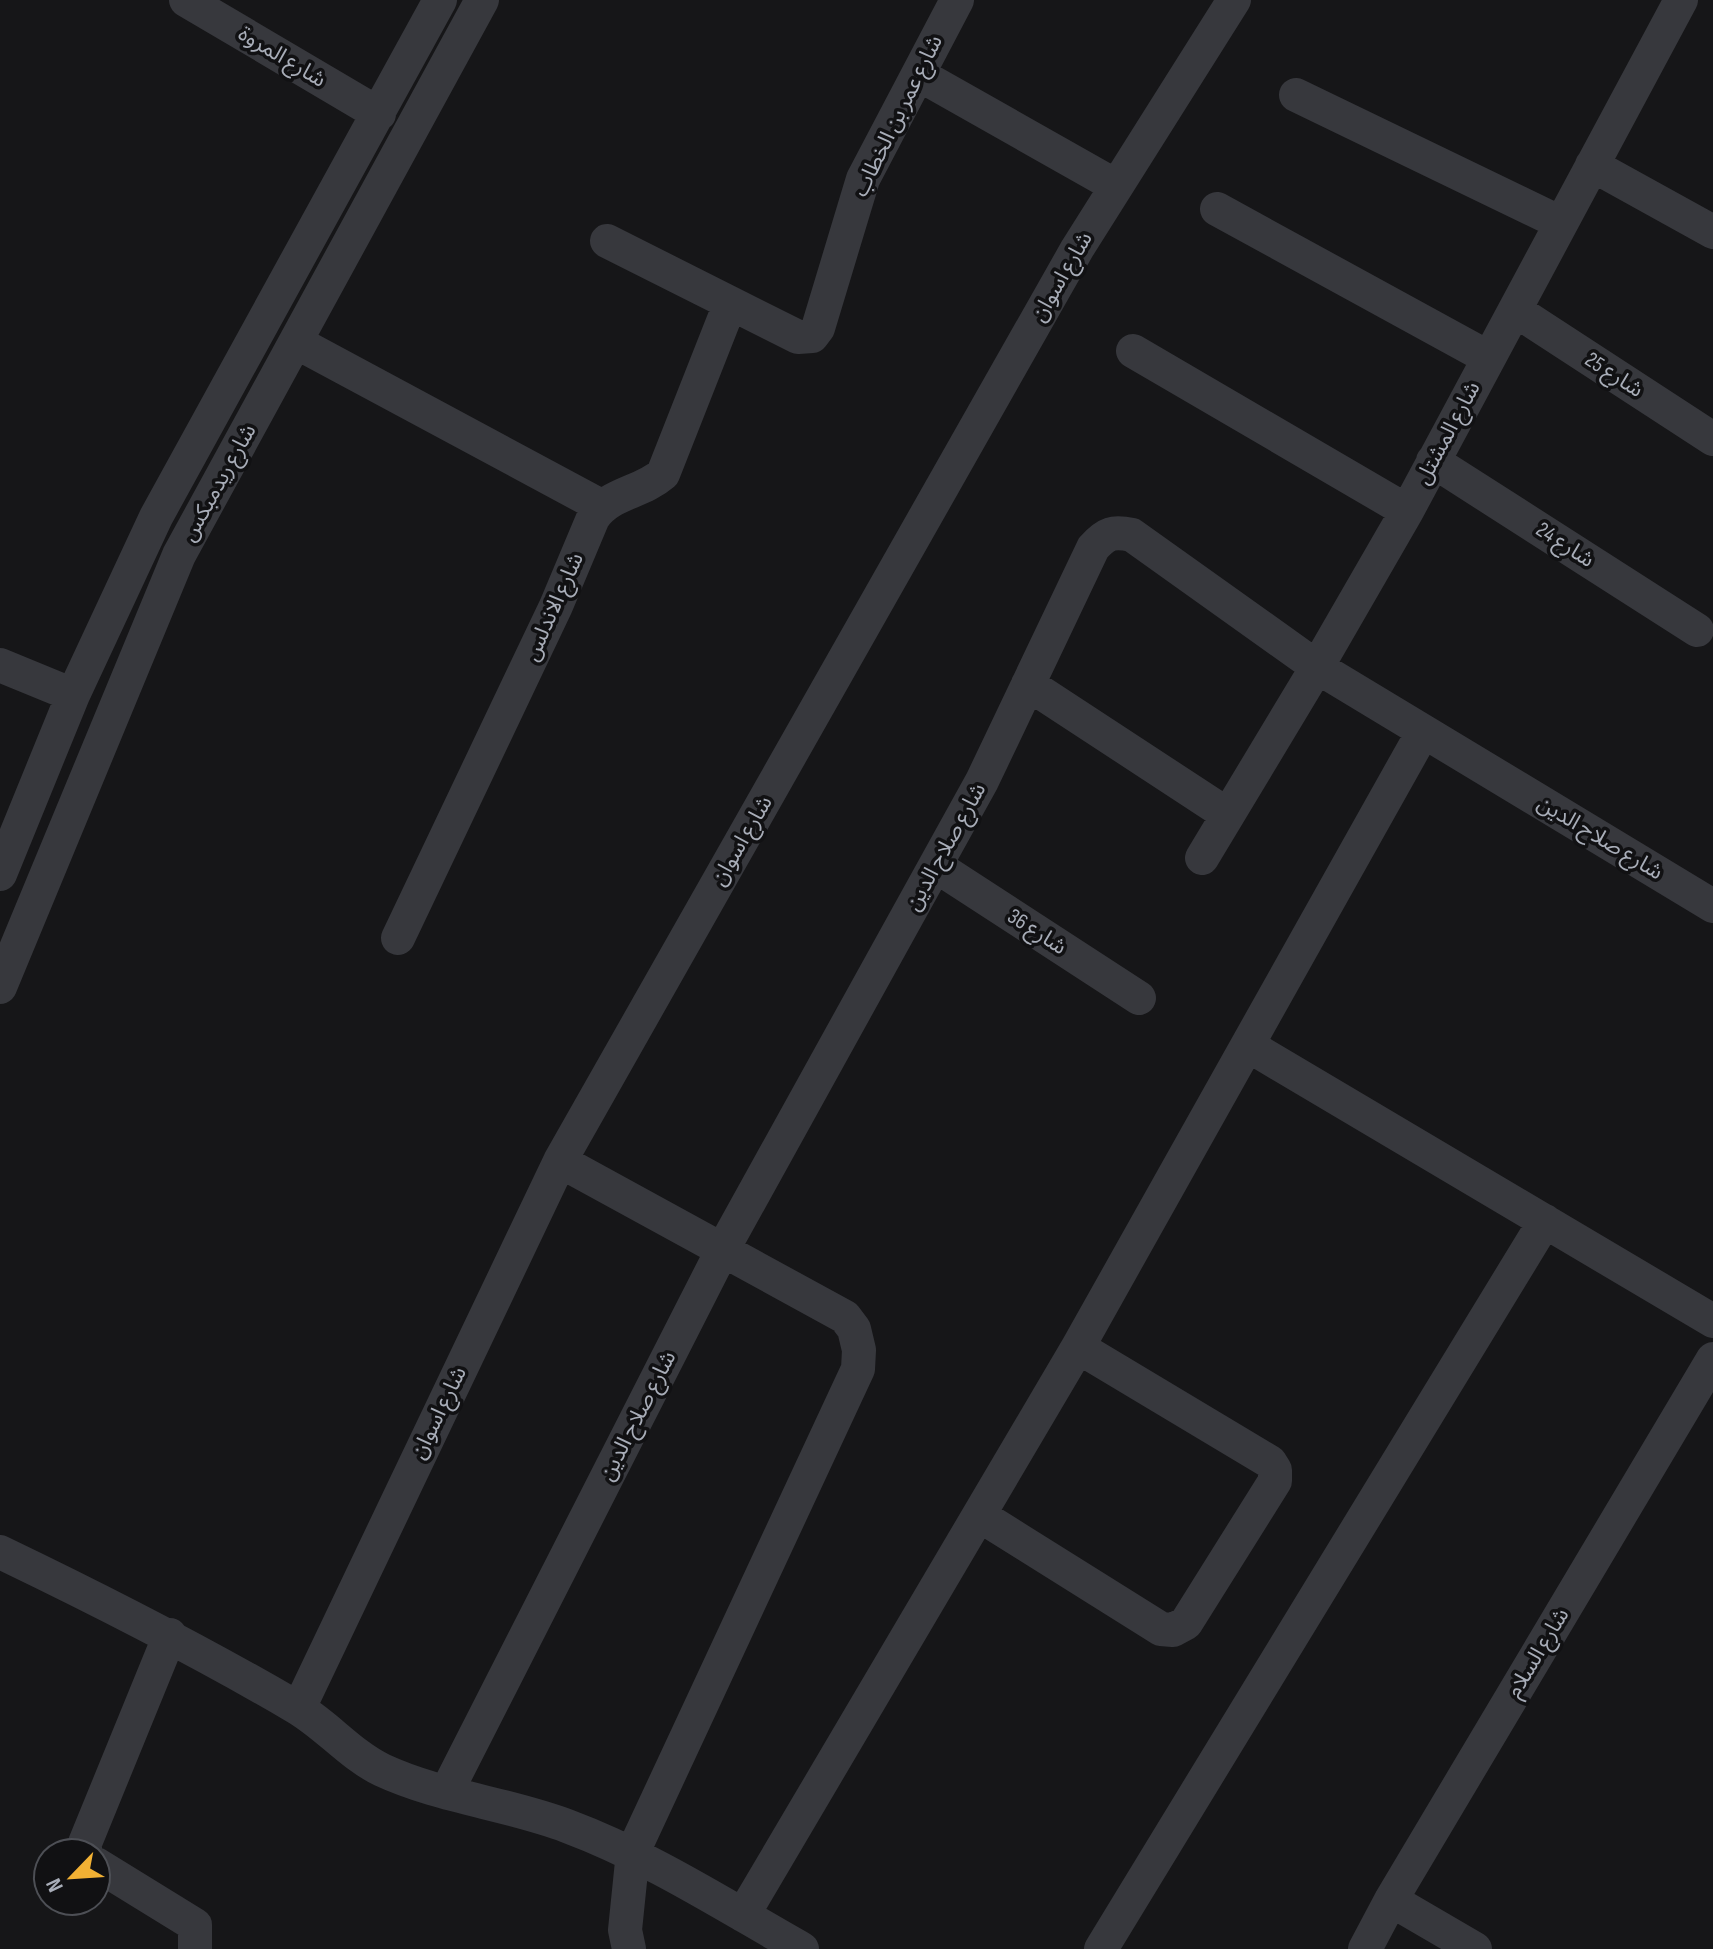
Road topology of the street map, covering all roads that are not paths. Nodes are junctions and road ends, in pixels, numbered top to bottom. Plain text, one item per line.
1 (186, 0) edge
2 (440, 0) edge
3 (482, 0) edge
4 (957, 0) edge
5 (1234, 0) edge
6 (1681, 0) edge
7 (918, 74) junction
8 (1296, 95) dead end
9 (379, 114) junction
10 (1592, 165) junction
11 (1116, 186) junction
12 (1217, 209) dead end
13 (1561, 223) junction
14 (1713, 232) edge
15 (607, 241) dead end
16 (730, 304) junction
17 (1515, 310) junction
18 (296, 342) junction
19 (1133, 351) dead end
20 (1489, 358) junction
21 (1713, 439) edge
22 (1433, 461) junction
23 (601, 506) junction
24 (1407, 511) junction
25 (1697, 630) dead end
26 (0, 665) edge
27 (1317, 667) junction
28 (1028, 684) junction
29 (73, 695) junction
30 (1423, 732) junction
31 (1228, 815) junction
32 (1202, 858) dead end
33 (936, 866) junction
34 (0, 874) edge
35 (1713, 906) edge
36 (398, 938) dead end
37 (0, 987) edge
38 (1139, 998) dead end
39 (1249, 1046) junction
40 (560, 1161) junction
41 (1545, 1221) junction
42 (723, 1249) junction
43 (1713, 1321) edge
44 (1078, 1347) junction
45 (1713, 1359) edge
46 (979, 1515) junction
47 (0, 1552) edge
48 (170, 1635) junction
49 (299, 1708) junction
50 (447, 1791) junction
51 (87, 1837) edge
52 (633, 1852) junction
53 (112, 1874) edge
54 (1391, 1900) junction
55 (743, 1915) junction
56 (195, 1949) edge
57 (629, 1949) edge
58 (802, 1949) edge
59 (1101, 1949) edge
60 (1365, 1949) edge
61 (1475, 1949) edge

1 - 9 street, شارع المروة
2 - 9 street, شارع ريدمبكس
3 - 18 street, شارع ريدمبكس
4 - 7 street, شارع عمر بن الخطاب
5 - 11 street, شارع اسوان
6 - 10 street, شارع المشتل
7 - 11 street
7 - 16 street, شارع عمر بن الخطاب
8 - 13 street
9 - 29 street, شارع ريدمبكس
10 - 13 street, شارع المشتل
10 - 14 street
11 - 40 street, شارع اسوان
12 - 20 street
13 - 17 street, شارع المشتل
15 - 16 street, شارع عمر بن الخطاب
16 - 23 street
17 - 20 street, شارع المشتل
17 - 21 street, شارع 25
18 - 23 street
18 - 37 street, شارع ريدمبكس
19 - 24 street
20 - 22 street, شارع المشتل
22 - 24 street, شارع المشتل
22 - 25 street, شارع 24
23 - 36 street, شارع الاندلس
24 - 27 street, شارع المشتل
26 - 29 street
27 - 28 street, شارع صلاح الدين
27 - 30 street, شارع صلاح الدين
27 - 31 street, شارع المشتل
28 - 31 street
28 - 33 street, شارع صلاح الدين
29 - 34 street, شارع ريدمبكس
30 - 35 street, شارع صلاح الدين
30 - 39 street
31 - 32 street, شارع المشتل
33 - 38 street, شارع 36
33 - 42 street, شارع صلاح الدين
39 - 41 street
39 - 44 street
40 - 42 street
40 - 49 street, شارع اسوان
41 - 43 street
41 - 59 street
42 - 50 street, شارع صلاح الدين
42 - 52 street
44 - 46 street
44 - 46 street
45 - 54 street, شارع السلام
46 - 55 street
47 - 48 street
48 - 49 street
48 - 51 street
49 - 50 street
50 - 52 street
52 - 55 street
52 - 57 street
53 - 56 street
54 - 60 street, شارع السلام
54 - 61 street
55 - 58 street

